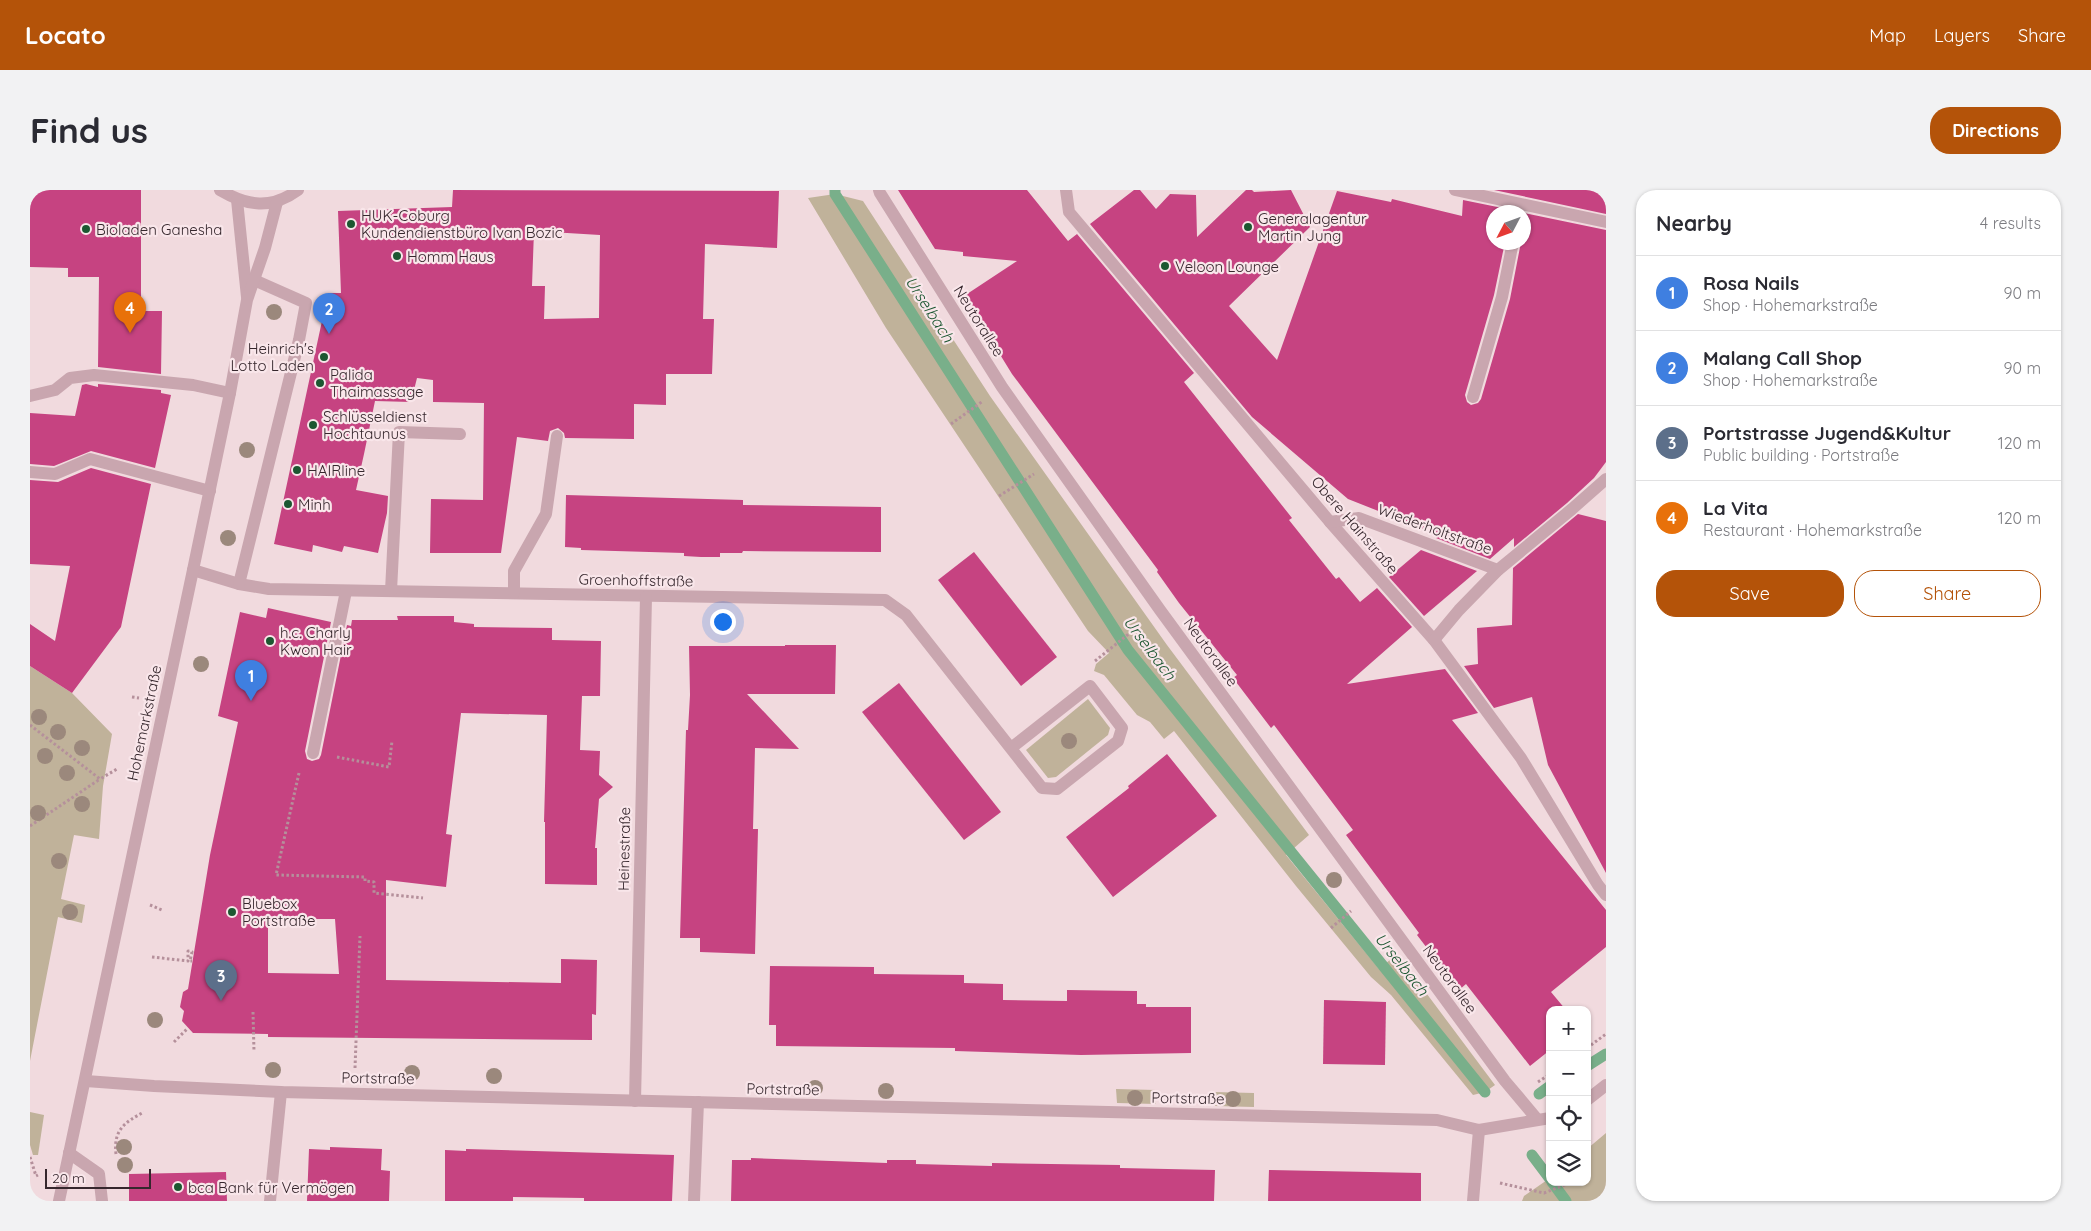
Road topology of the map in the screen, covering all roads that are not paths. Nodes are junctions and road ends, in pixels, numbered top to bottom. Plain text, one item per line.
1 (220, 190) edge
2 (298, 190) edge
3 (880, 190) edge
4 (1066, 190) edge
5 (1455, 190) edge
6 (237, 200) junction
7 (276, 202) junction
8 (1508, 205) edge
9 (1531, 210) edge
10 (1606, 222) edge
11 (1511, 250) edge
12 (254, 280) junction
13 (247, 300) junction
14 (230, 392) junction
15 (30, 396) edge
16 (1473, 397) dead end
17 (460, 434) dead end
18 (557, 436) dead end
19 (30, 472) edge
20 (1606, 479) edge
21 (210, 491) junction
22 (1330, 522) junction
23 (193, 570) junction
24 (1498, 570) junction
25 (239, 584) junction
26 (346, 591) junction
27 (391, 591) junction
28 (514, 593) junction
29 (646, 597) junction
30 (1434, 640) junction
31 (1012, 748) junction
32 (313, 753) road end
33 (1606, 895) edge
34 (86, 1081) junction
35 (1606, 1086) edge
36 (281, 1092) junction
37 (1591, 1097) edge
38 (635, 1101) junction
39 (698, 1102) junction
40 (1544, 1118) edge
41 (1479, 1130) junction
42 (69, 1152) junction
43 (59, 1201) edge
44 (102, 1201) edge
45 (270, 1201) edge
46 (694, 1201) edge
47 (1473, 1201) edge

1 - 6 street
2 - 7 street
3 - 40 street, Neutorallee
4 - 22 street, Obere Hainstraße
5 - 8 street
6 - 7 street
6 - 13 street
7 - 12 street
9 - 10 street
11 - 16 street
12 - 13 street
12 - 25 street
13 - 14 street, Hohemarkstraße
14 - 15 street
14 - 21 street, Hohemarkstraße
17 - 27 street
18 - 28 street
19 - 21 street
20 - 24 street, Wiederholtstraße
21 - 23 street, Hohemarkstraße
22 - 24 street, Wiederholtstraße
22 - 30 street, Obere Hainstraße
23 - 25 street, Groenhoffstraße
23 - 34 street, Hohemarkstraße
24 - 30 street, Wiederholtstraße
25 - 26 street, Groenhoffstraße
26 - 27 street, Groenhoffstraße
26 - 32 street
27 - 28 street, Groenhoffstraße
28 - 29 street, Groenhoffstraße
29 - 31 street, Groenhoffstraße
29 - 38 street, Heinestraße
30 - 33 street, Obere Hainstraße
31 - 31 street, Groenhoffstraße
34 - 36 street, Portstraße
34 - 42 street, Hohemarkstraße
35 - 37 street
36 - 38 street, Portstraße
36 - 45 street
38 - 39 street, Portstraße
39 - 41 street, Portstraße
39 - 46 street
40 - 41 street
41 - 47 street
42 - 43 street, Hohemarkstraße
42 - 44 street

